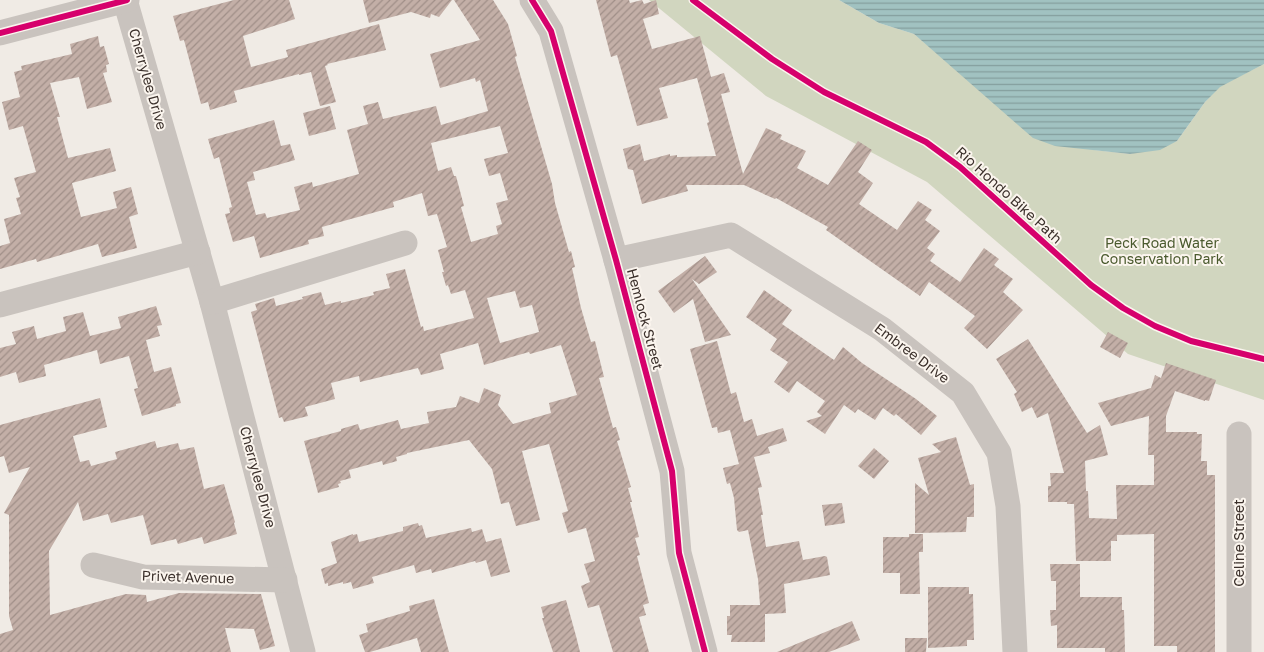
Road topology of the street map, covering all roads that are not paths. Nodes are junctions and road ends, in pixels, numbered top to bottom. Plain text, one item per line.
1 (126, 0) edge
2 (532, 0) edge
3 (0, 33) edge
4 (406, 243) dead end
5 (198, 252) junction
6 (616, 260) junction
7 (212, 302) junction
8 (0, 305) edge
9 (1239, 434) dead end
10 (93, 564) dead end
11 (285, 580) junction
12 (303, 652) edge
13 (705, 652) edge
14 (1015, 652) edge
15 (1239, 652) edge

1 - 3 street
1 - 5 street, Cherrylee Drive
2 - 6 street, Hemlock Street
4 - 7 street
5 - 7 street, Cherrylee Drive
5 - 8 street
6 - 13 street, Hemlock Street
6 - 14 street, Embree Drive
7 - 11 street, Cherrylee Drive
9 - 15 street, Celine Street
10 - 11 street, Privet Avenue
11 - 12 street, Cherrylee Drive

